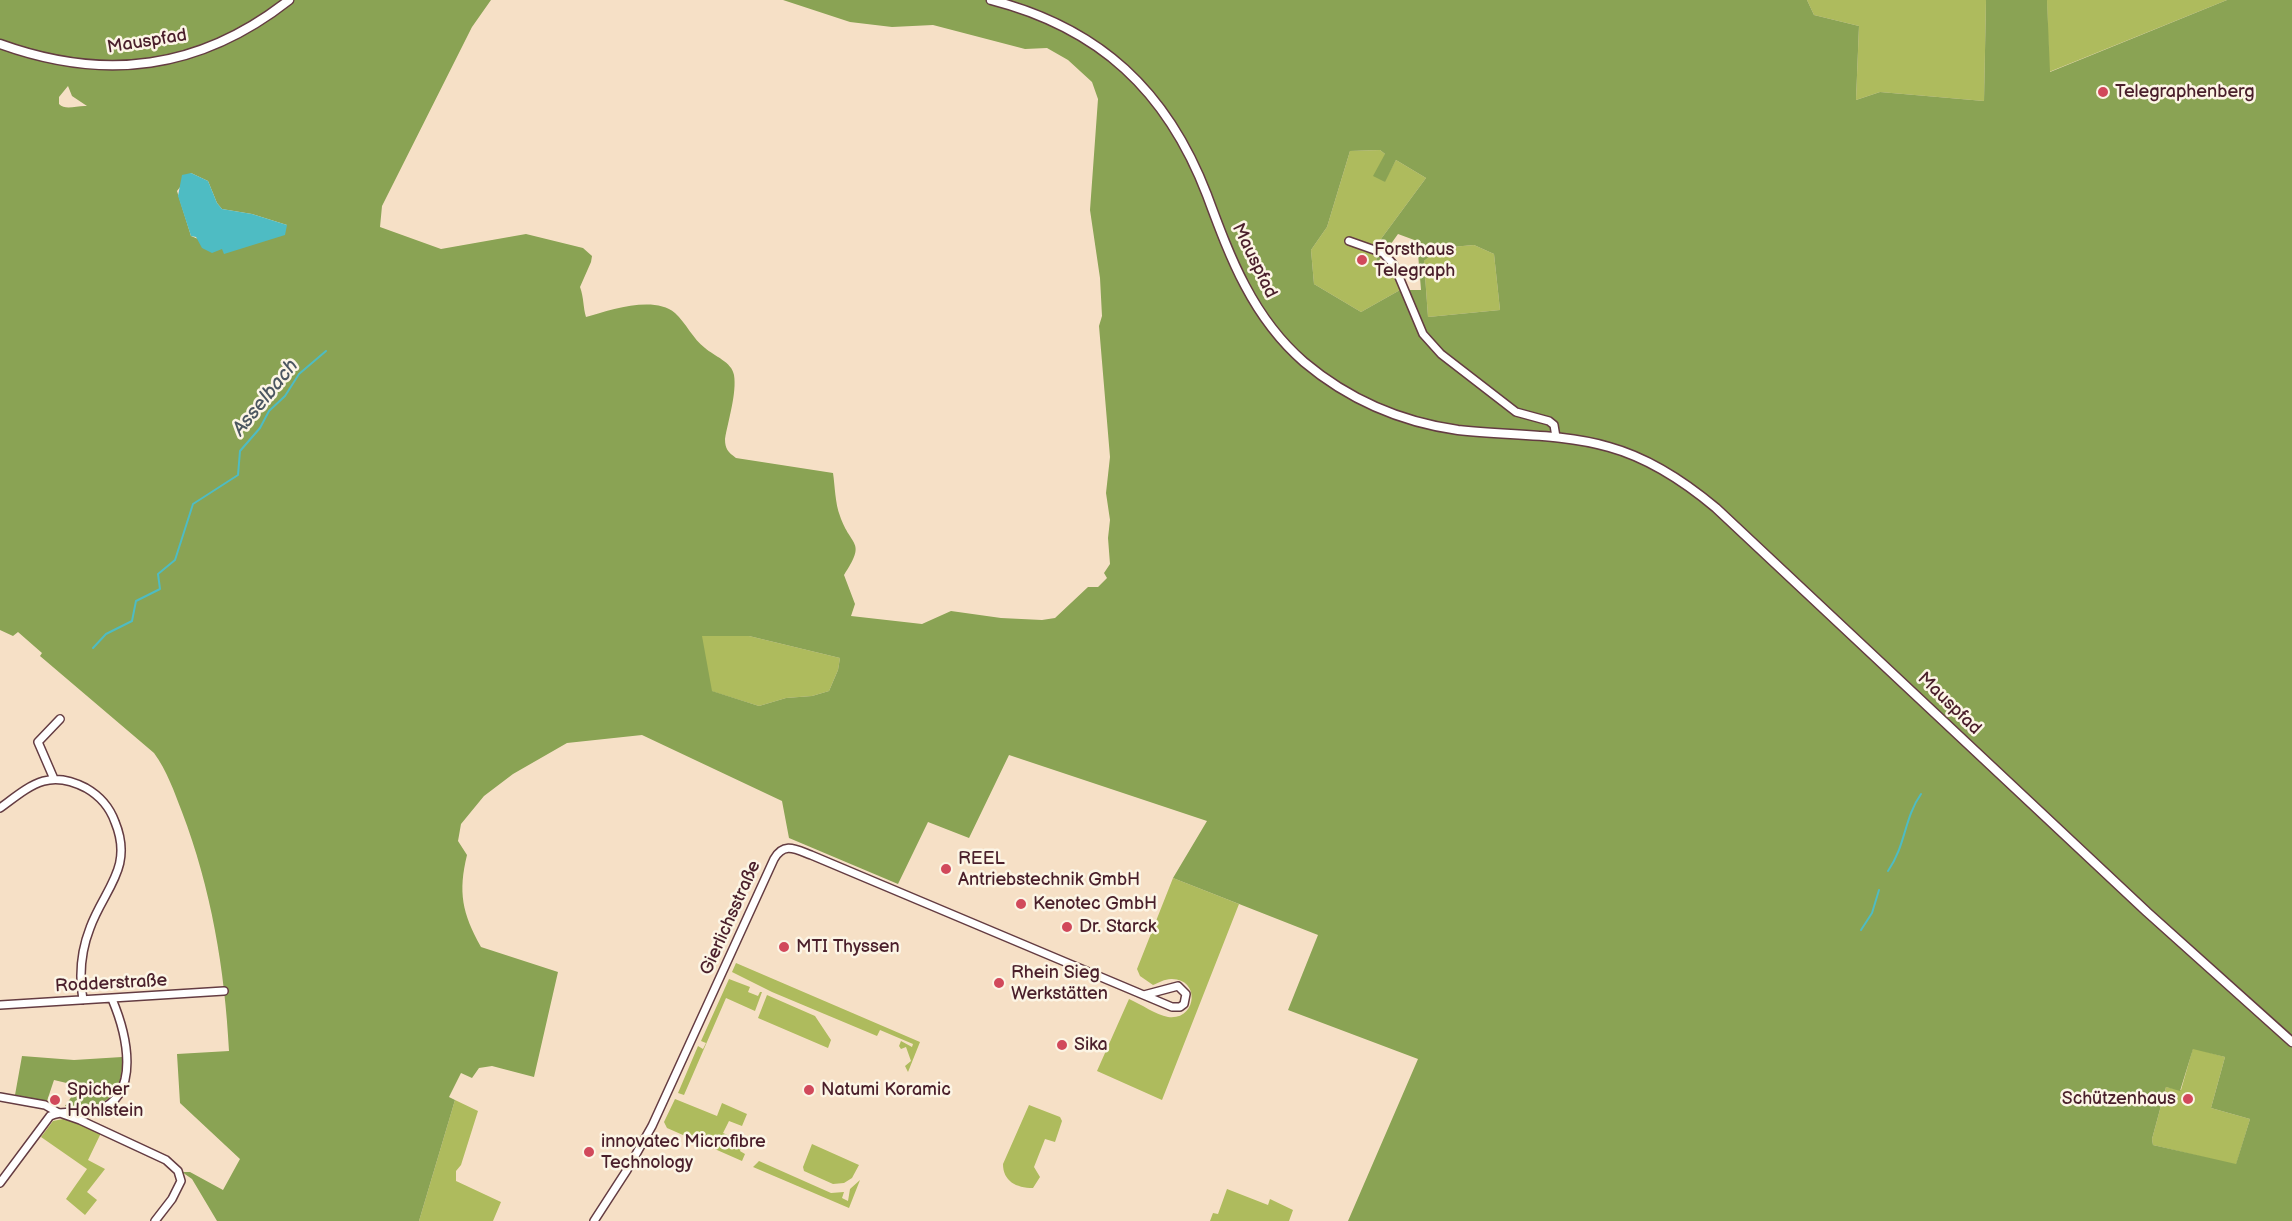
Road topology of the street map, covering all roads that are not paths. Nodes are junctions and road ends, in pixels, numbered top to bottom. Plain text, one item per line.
1 (289, 0) edge
2 (991, 0) edge
3 (0, 44) edge
4 (1349, 241) dead end
5 (1556, 437) junction
6 (60, 718) dead end
7 (54, 779) junction
8 (0, 808) edge
9 (224, 991) dead end
10 (1144, 995) junction
11 (112, 999) junction
12 (83, 1000) junction
13 (0, 1005) edge
14 (2292, 1042) edge
15 (0, 1097) edge
16 (57, 1112) junction
17 (0, 1183) edge
18 (155, 1221) edge
19 (594, 1221) edge

1 - 3 street, Mauspfad
2 - 5 street, Mauspfad
4 - 5 street
5 - 14 street, Mauspfad
6 - 7 street
7 - 8 street
7 - 12 street
9 - 11 street, Rodderstraße
10 - 10 street, Gierlichsstraße
10 - 19 street, Gierlichsstraße
11 - 12 street, Rodderstraße
11 - 16 street
12 - 13 street, Rodderstraße
15 - 16 street
16 - 17 street
16 - 18 street

